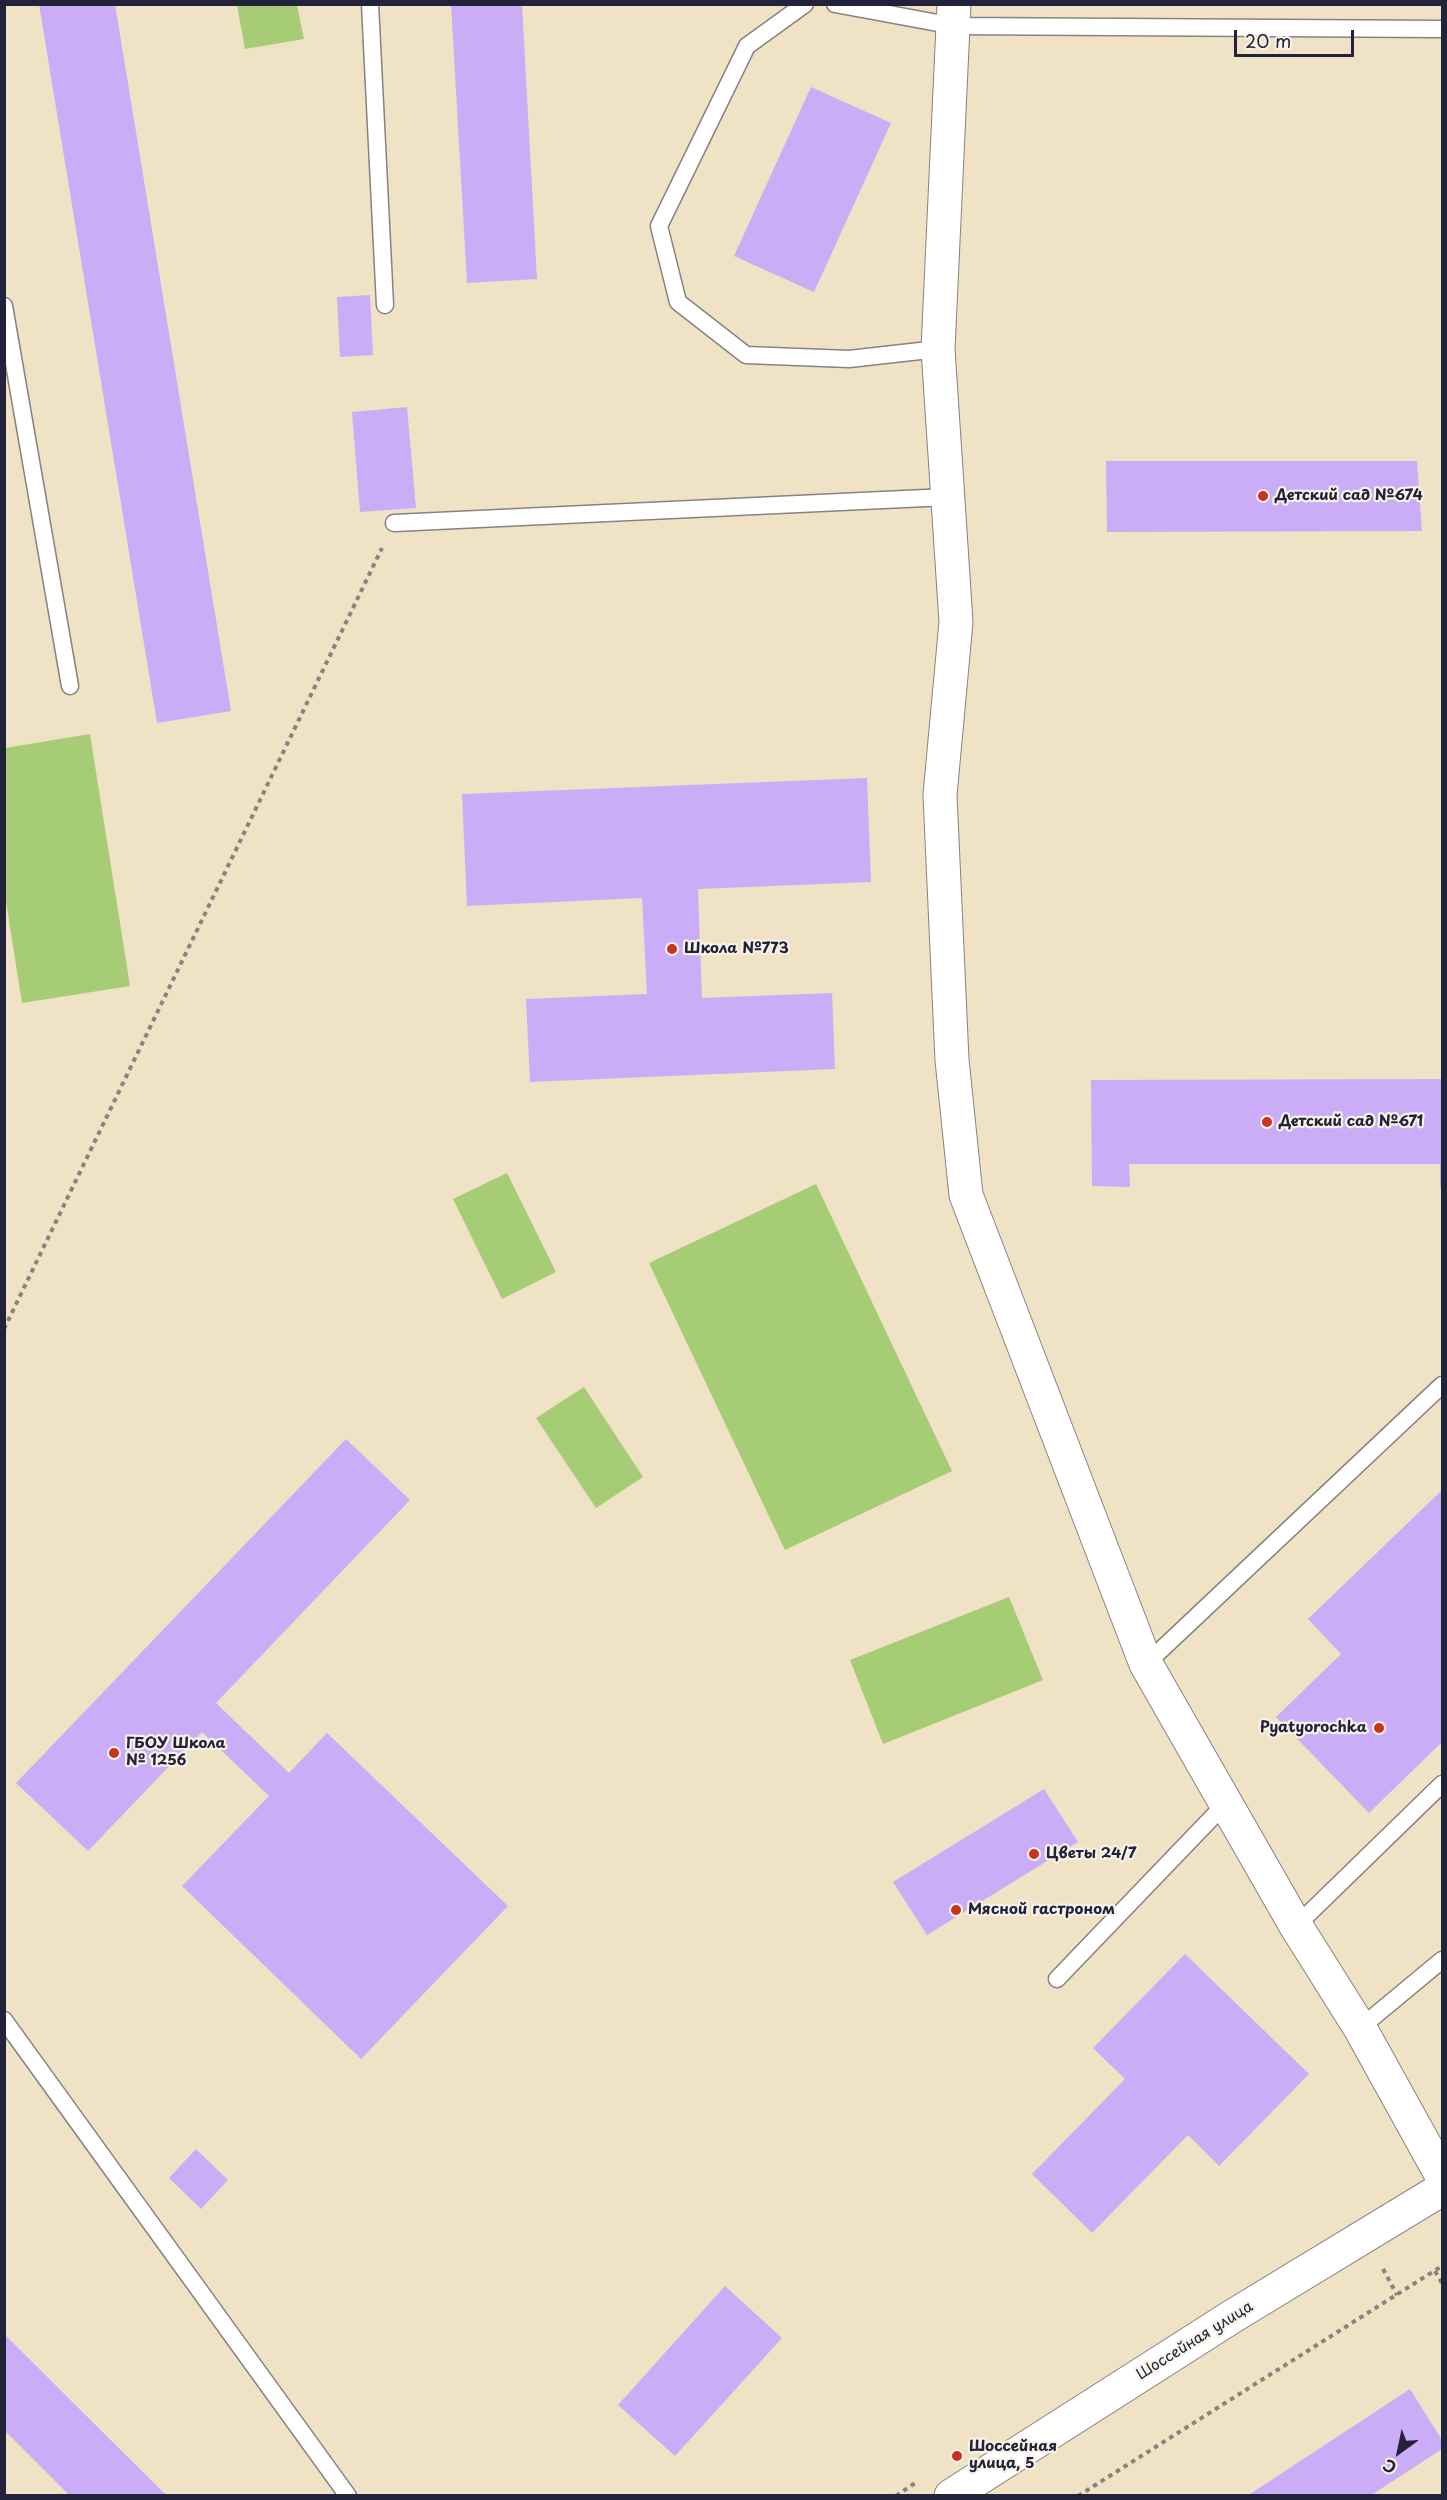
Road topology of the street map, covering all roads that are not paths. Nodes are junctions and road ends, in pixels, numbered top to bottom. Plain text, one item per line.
1 (370, 4) edge
2 (805, 4) edge
3 (835, 4) edge
4 (954, 15) edge
5 (1443, 29) edge
6 (385, 305) dead end
7 (4, 306) edge
8 (938, 349) junction
9 (947, 497) junction
10 (394, 523) road end
11 (70, 686) dead end
12 (1443, 1385) edge
13 (1146, 1664) junction
14 (1443, 1784) edge
15 (1225, 1804) junction
16 (1296, 1926) junction
17 (1443, 1960) edge
18 (1057, 1979) dead end
19 (4, 2020) edge
20 (1360, 2028) junction
21 (1443, 2176) edge
22 (1443, 2189) edge
23 (348, 2496) edge
24 (951, 2496) edge

1 - 6 lane
2 - 8 lane
3 - 4 lane
4 - 5 lane
4 - 8 street
7 - 11 lane
8 - 9 street
9 - 10 lane
9 - 13 street
12 - 13 lane
13 - 15 street
14 - 16 lane
15 - 16 street
15 - 18 lane
16 - 20 street
17 - 20 lane
19 - 23 lane
20 - 21 street
22 - 24 street, Шоссейная улица

